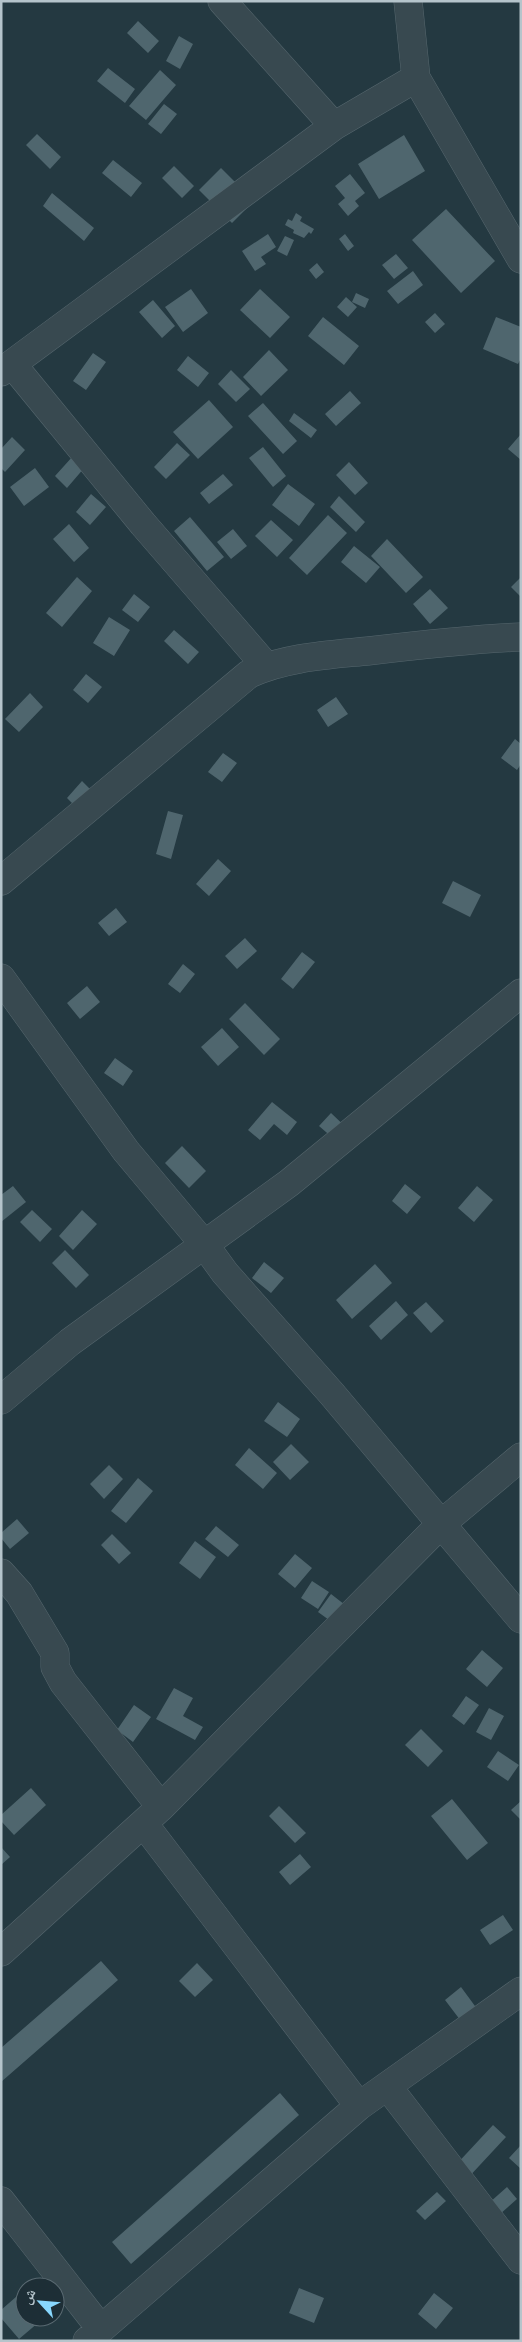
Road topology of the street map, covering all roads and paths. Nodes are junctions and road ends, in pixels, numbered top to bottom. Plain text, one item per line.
1 (222, 1) edge
2 (408, 1) edge
3 (416, 78) junction
4 (334, 126) junction
5 (521, 259) edge
6 (7, 368) edge
7 (521, 636) edge
8 (266, 666) junction
9 (1, 881) edge
10 (1, 978) edge
11 (521, 993) edge
12 (204, 1244) junction
13 (1, 1400) edge
14 (521, 1458) edge
15 (441, 1524) junction
16 (1, 1573) edge
17 (521, 1619) edge
18 (153, 1816) junction
19 (1, 1952) edge
20 (521, 1991) edge
21 (388, 2087) junction
22 (359, 2106) junction
23 (1, 2201) edge
24 (521, 2260) edge
25 (94, 2335) edge

1 - 4 street
2 - 3 street
3 - 4 street
3 - 5 street
4 - 6 street
6 - 8 street
7 - 8 street
8 - 9 street
10 - 12 street
11 - 12 street
12 - 13 street
12 - 15 street
14 - 15 street
15 - 17 street
15 - 18 street
16 - 18 street
18 - 19 street
18 - 22 street
20 - 21 street
21 - 22 street
21 - 24 street
22 - 25 street
23 - 25 street

